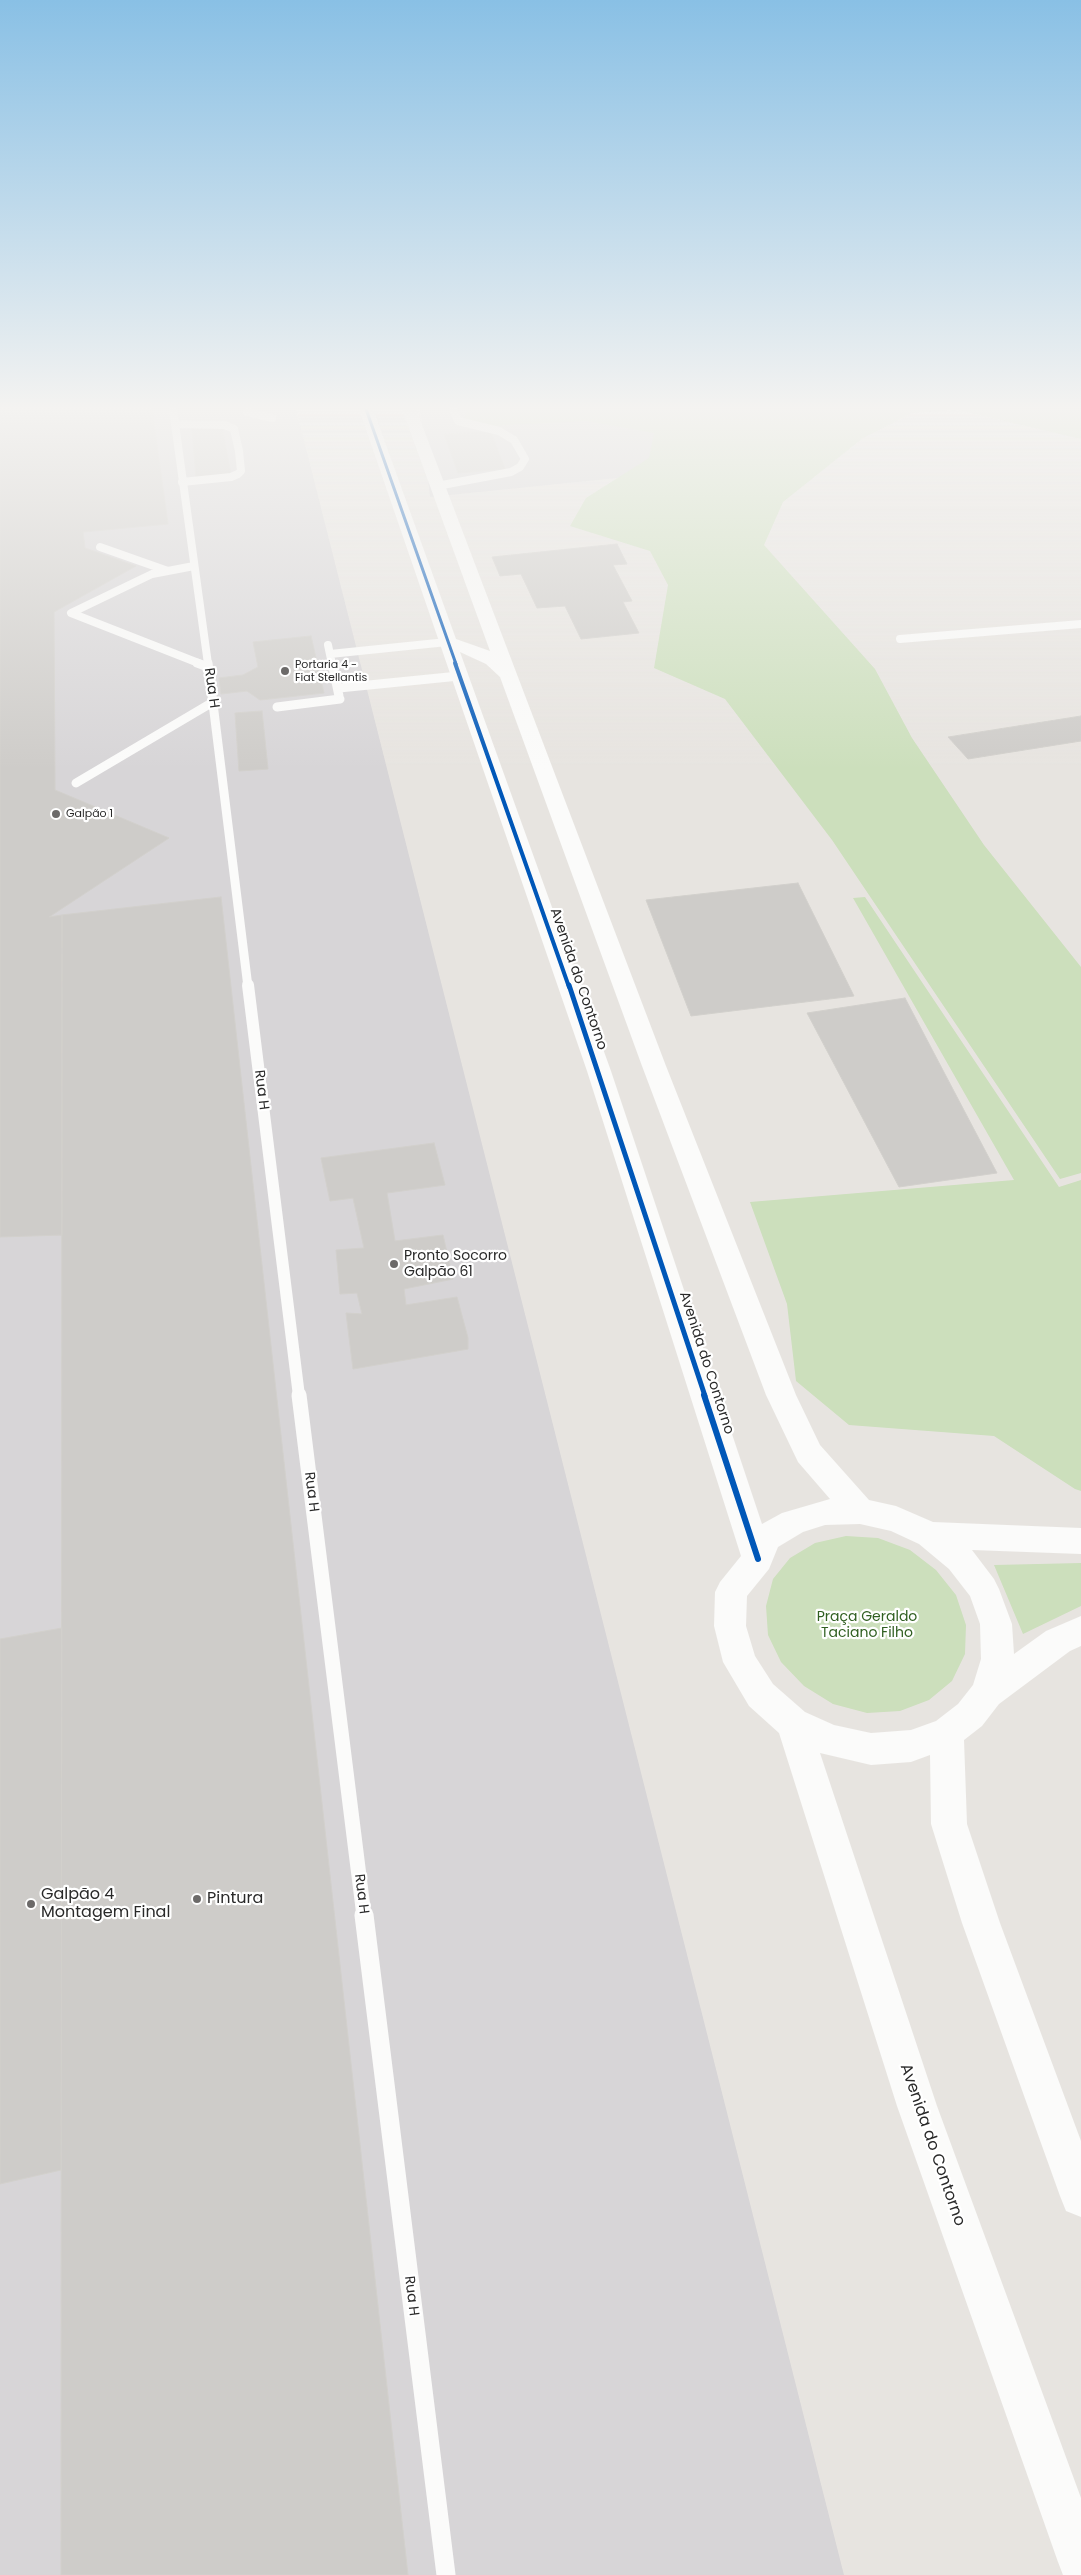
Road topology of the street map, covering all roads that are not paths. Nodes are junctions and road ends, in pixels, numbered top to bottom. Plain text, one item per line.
1 (189, 529) edge
2 (408, 529) edge
3 (453, 529) edge
4 (100, 547) dead end
5 (194, 566) junction
6 (168, 571) junction
7 (1080, 624) edge
8 (900, 639) dead end
9 (447, 642) junction
10 (208, 667) junction
11 (508, 675) junction
12 (459, 676) junction
13 (339, 695) junction
14 (213, 702) junction
15 (277, 707) dead end
16 (76, 783) dead end
17 (860, 1511) junction
18 (930, 1535) junction
19 (1081, 1541) edge
20 (758, 1559) junction
21 (1081, 1631) edge
22 (987, 1693) junction
23 (793, 1723) junction
24 (947, 1733) junction
25 (1081, 2196) edge
26 (1081, 2562) edge
27 (446, 2575) edge

1 - 5 lane, Rua H
2 - 9 street, Avenida do Contorno
3 - 11 street
4 - 6 lane
5 - 6 lane
5 - 10 lane, Rua H
6 - 10 lane
7 - 8 lane
9 - 11 street
9 - 12 street, Avenida do Contorno
9 - 13 lane
10 - 14 lane, Rua H
11 - 17 street
12 - 13 lane
12 - 20 street, Avenida do Contorno
13 - 15 lane
14 - 16 lane
14 - 27 lane, Rua H
17 - 18 street
17 - 20 street
18 - 19 street
18 - 22 street
20 - 23 street
21 - 22 street
22 - 24 street
23 - 24 street
23 - 26 street, Avenida do Contorno
24 - 25 street

